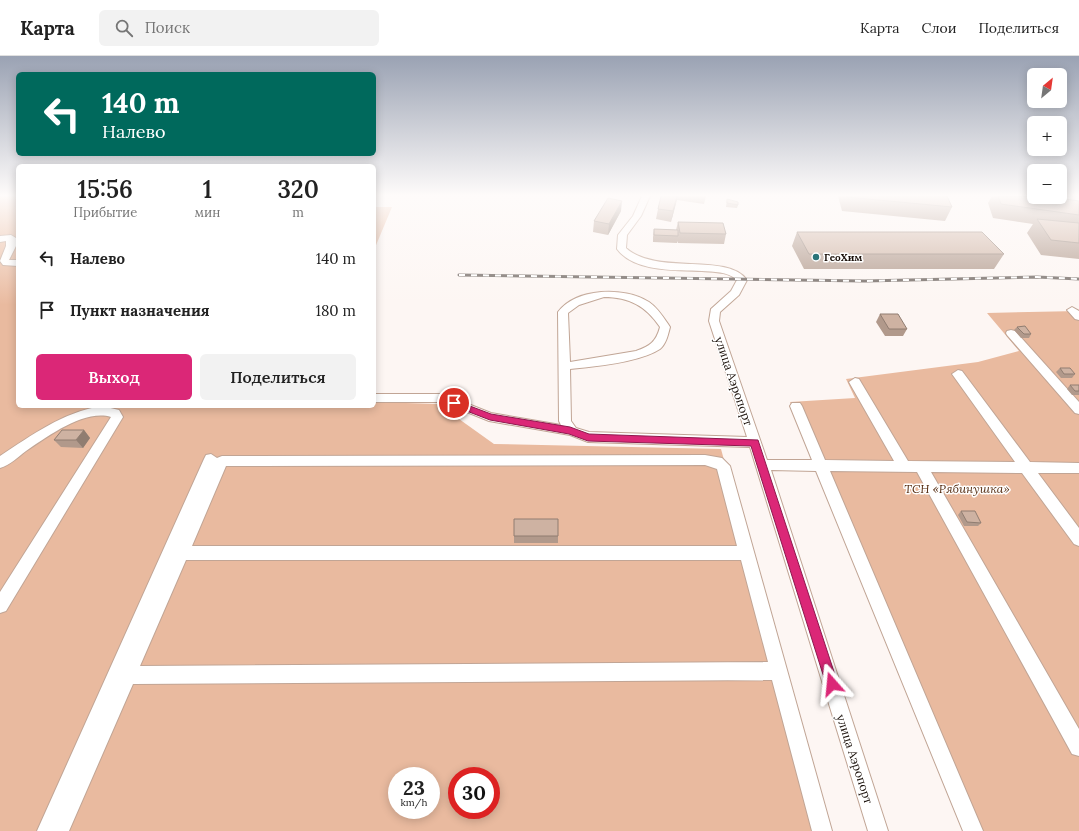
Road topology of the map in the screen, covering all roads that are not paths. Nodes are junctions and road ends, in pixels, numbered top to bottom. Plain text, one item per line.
1 (13, 232) edge
2 (625, 232) edge
3 (0, 238) edge
4 (16, 263) edge
5 (1011, 333) dead end
6 (564, 366) junction
7 (958, 374) dead end
8 (855, 382) dead end
9 (376, 398) edge
10 (796, 406) dead end
11 (1079, 410) edge
12 (570, 431) junction
13 (755, 442) junction
14 (210, 459) dead end
15 (0, 463) edge
16 (762, 465) junction
17 (820, 465) junction
18 (904, 466) junction
19 (921, 466) junction
20 (1027, 468) junction
21 (1079, 468) edge
22 (1079, 540) edge
23 (746, 553) junction
24 (181, 554) junction
25 (0, 606) edge
26 (778, 671) junction
27 (128, 675) junction
28 (1079, 747) edge
29 (47, 831) edge
30 (59, 831) edge
31 (822, 831) edge
32 (878, 831) edge
33 (973, 831) edge

1 - 3 street
2 - 13 street, улица Аэропорт
3 - 4 street
5 - 11 street
6 - 6 street
6 - 12 street
7 - 20 street
8 - 18 street
9 - 12 street
10 - 17 street
12 - 13 street
13 - 16 street, улица Аэропорт
14 - 29 street
15 - 25 street
16 - 17 street
16 - 32 street, улица Аэропорт
17 - 18 street
17 - 33 street
18 - 19 street
19 - 20 street
19 - 28 street
20 - 21 street
20 - 22 street
23 - 24 street
23 - 24 street
23 - 26 street
24 - 27 street
26 - 27 street
26 - 31 street
27 - 30 street

